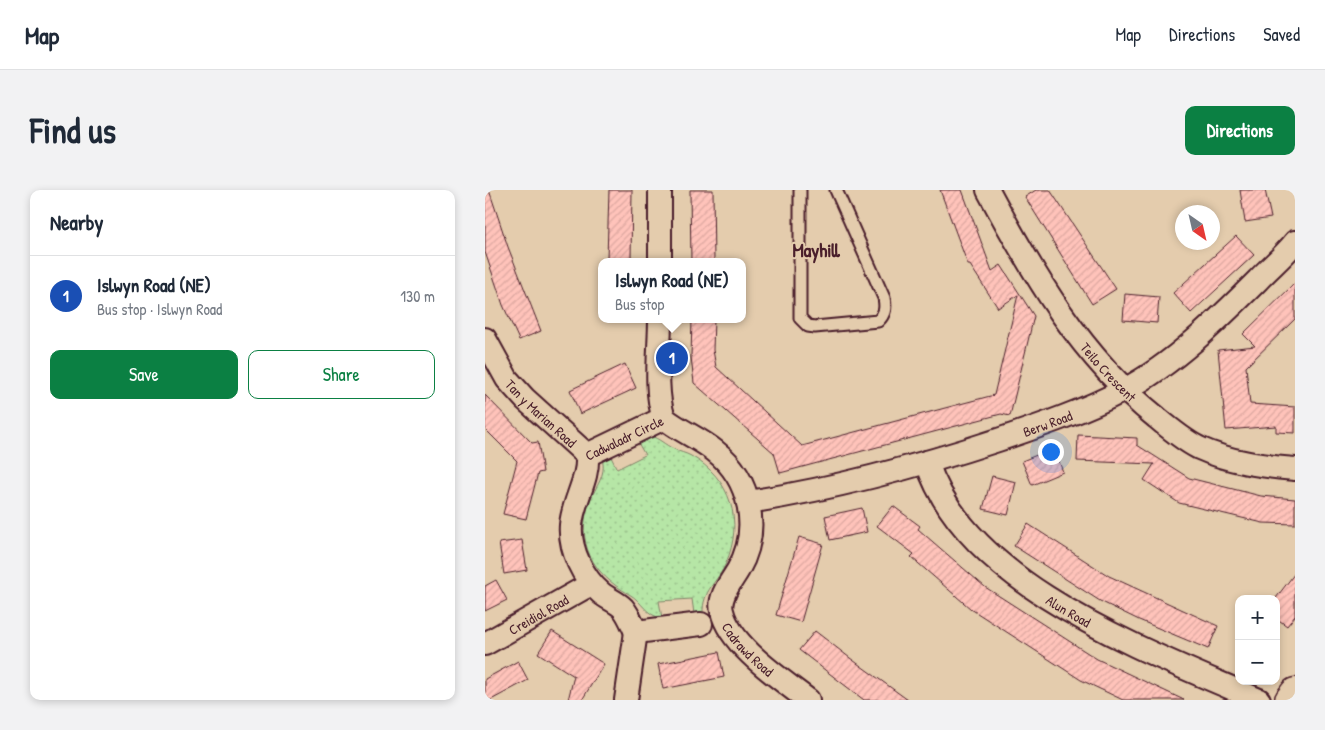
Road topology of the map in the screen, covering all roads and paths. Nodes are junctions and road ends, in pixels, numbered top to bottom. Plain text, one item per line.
1 (660, 190) edge
2 (799, 190) edge
3 (837, 190) edge
4 (988, 190) edge
5 (1295, 242) edge
6 (660, 258) edge
7 (660, 323) edge
8 (485, 340) edge
9 (1125, 390) junction
10 (664, 418) junction
11 (587, 455) junction
12 (927, 462) junction
13 (1295, 469) edge
14 (748, 502) junction
15 (591, 584) junction
16 (721, 609) joint
17 (701, 624) dead end
18 (636, 632) junction
19 (485, 644) edge
20 (1295, 692) edge
21 (626, 700) edge
22 (808, 700) edge
23 (1259, 700) edge
24 (1289, 700) edge

1 - 6 street
2 - 3 lane
4 - 9 street, Teilo Crescent
5 - 9 street, Berw Road
7 - 10 street
8 - 11 street, Tan y Marian Road
9 - 12 street, Berw Road
9 - 13 street, Teilo Crescent
10 - 11 street, Cadwaladr Circle
10 - 14 street, Cadwaladr Circle
11 - 15 street, Cadwaladr Circle
12 - 14 street, Berw Road
12 - 23 street, Alun Road
14 - 16 street, Cadwaladr Circle
15 - 18 street, Cadwaladr Circle
15 - 19 street, Creidiol Road
16 - 22 street, Cadrawd Road
17 - 18 street
18 - 21 street
20 - 24 street

